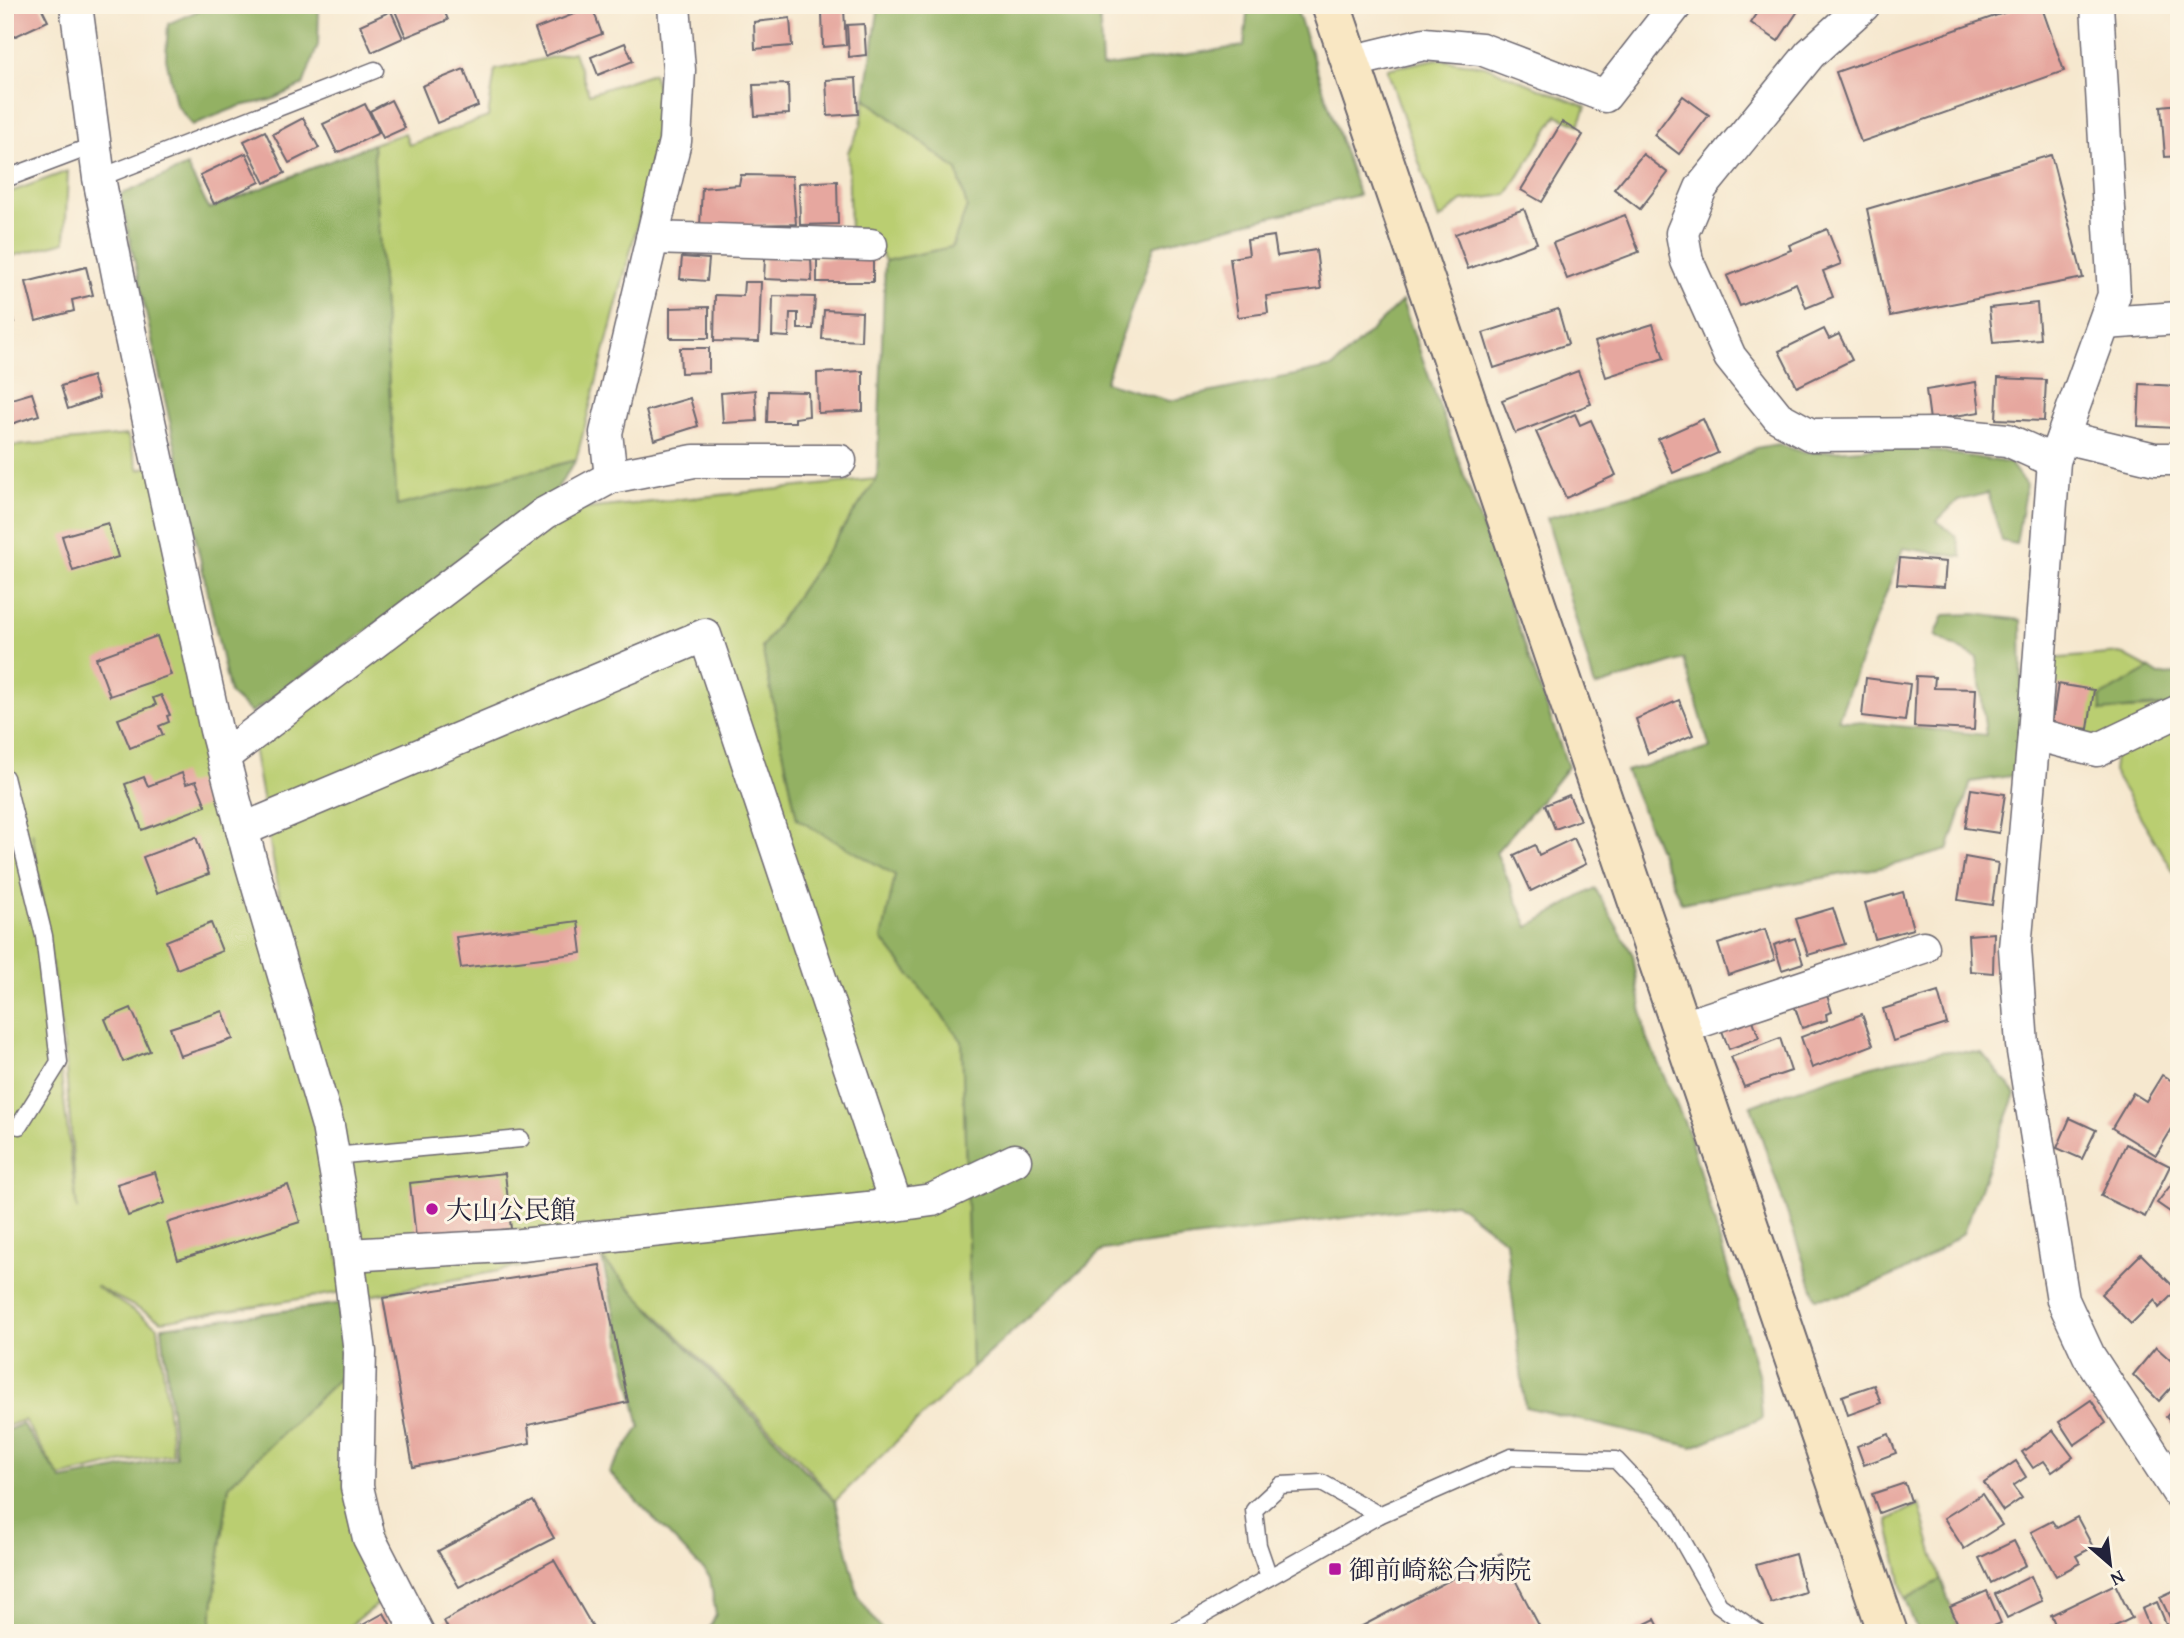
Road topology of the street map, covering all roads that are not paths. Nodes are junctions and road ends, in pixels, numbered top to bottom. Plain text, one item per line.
1 (76, 5) edge
2 (674, 5) edge
3 (1331, 5) edge
4 (1676, 5) edge
5 (1864, 5) edge
6 (2097, 5) edge
7 (1350, 62) junction
8 (375, 70) dead end
9 (95, 145) junction
10 (5, 178) edge
11 (99, 178) junction
12 (652, 238) junction
13 (871, 245) dead end
14 (2179, 317) edge
15 (2105, 323) junction
16 (2058, 449) junction
17 (2179, 459) edge
18 (840, 461) dead end
19 (611, 477) junction
20 (2179, 710) edge
21 (2034, 734) junction
22 (223, 757) junction
23 (5, 777) edge
24 (242, 830) junction
25 (1923, 947) dead end
26 (1680, 1028) junction
27 (19, 1126) dead end
28 (521, 1139) dead end
29 (333, 1156) junction
30 (1015, 1160) dead end
31 (896, 1205) junction
32 (348, 1255) junction
33 (2179, 1494) edge
34 (1379, 1515) junction
35 (1269, 1577) junction
36 (418, 1633) edge
37 (1171, 1633) edge
38 (1759, 1633) edge
39 (1888, 1633) edge

1 - 9 street
2 - 12 street
3 - 7 street
4 - 7 street
5 - 16 street
6 - 15 street
7 - 26 street
8 - 11 lane
9 - 10 lane
9 - 11 street
11 - 22 street
12 - 13 street
12 - 19 street
14 - 15 street
15 - 16 street
16 - 17 street
16 - 21 street
18 - 19 street
19 - 22 street
20 - 21 street
21 - 33 street
22 - 24 street
23 - 27 lane
24 - 29 street
24 - 31 street
25 - 26 street
26 - 39 street
28 - 29 lane
29 - 32 street
30 - 31 street
31 - 32 street
32 - 36 street
34 - 35 lane
34 - 35 lane
34 - 38 lane
35 - 37 lane

